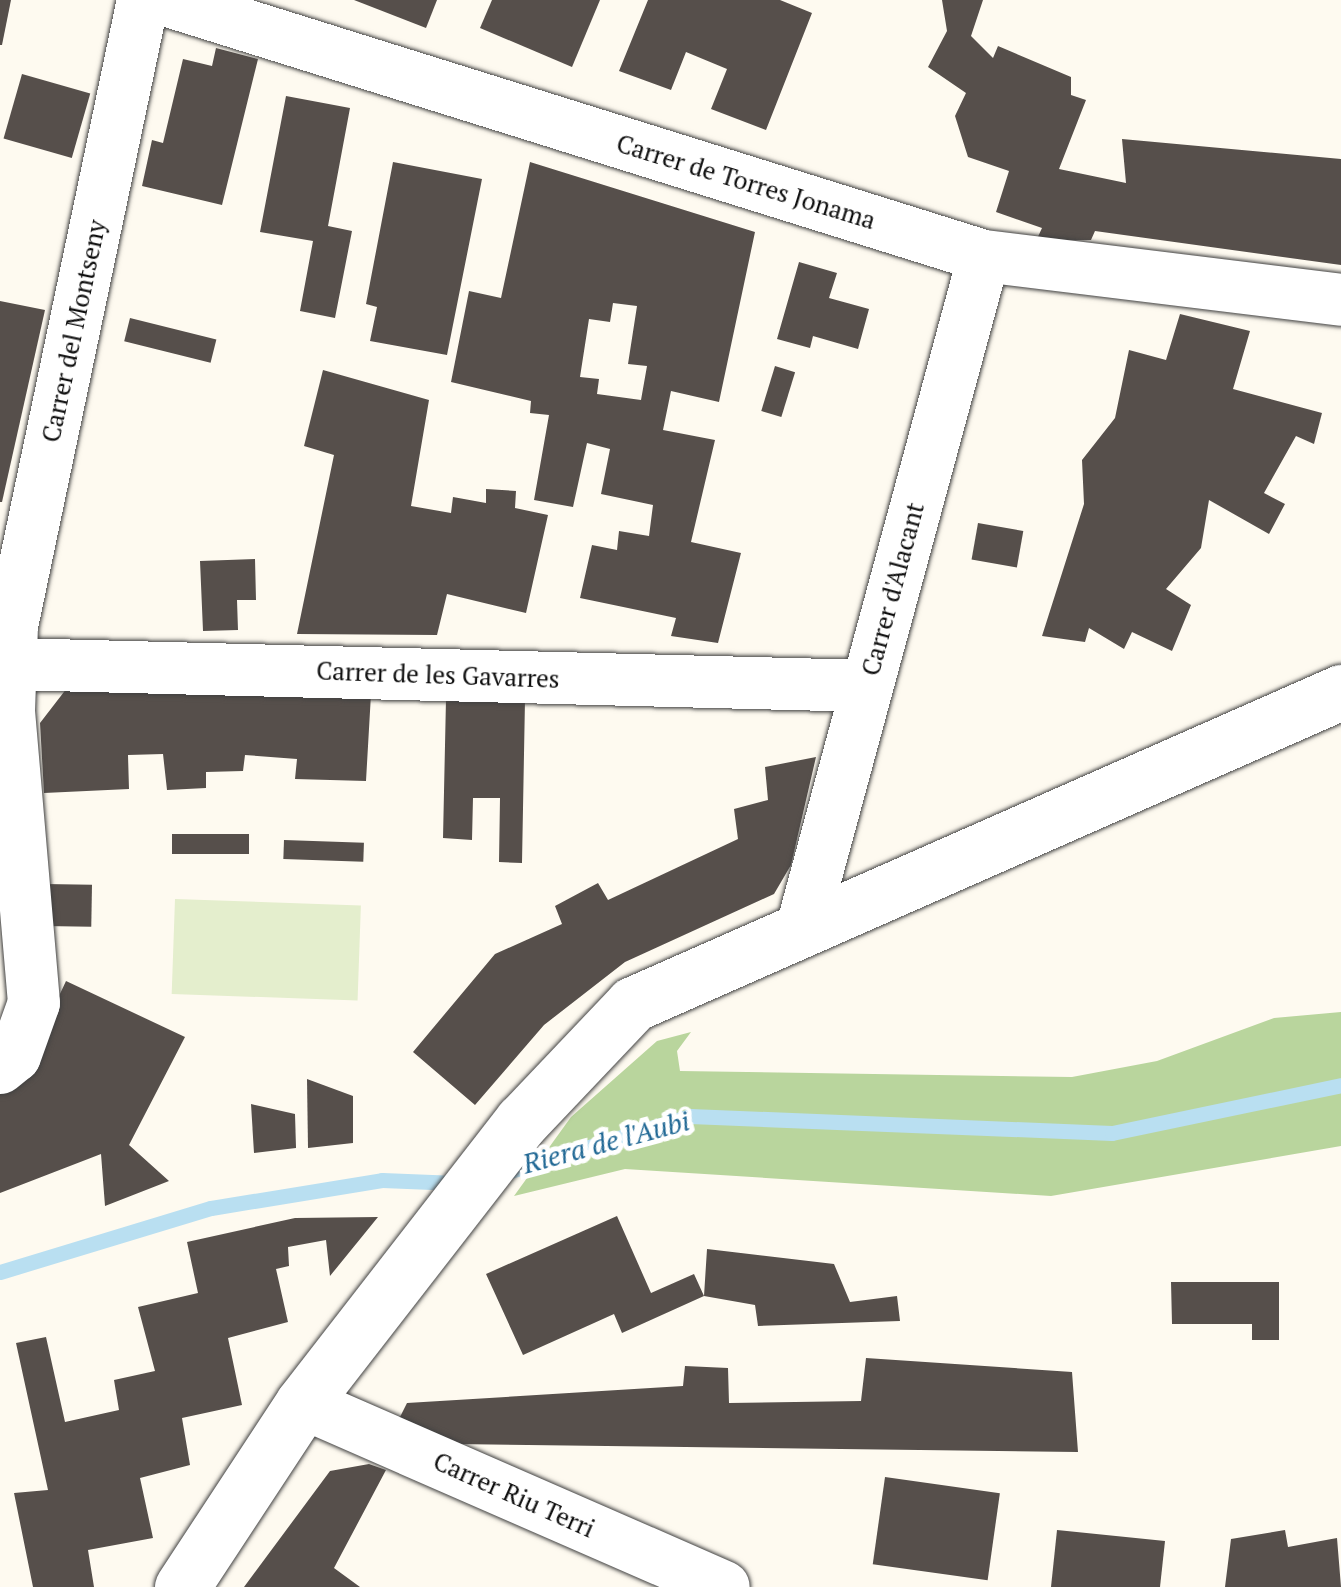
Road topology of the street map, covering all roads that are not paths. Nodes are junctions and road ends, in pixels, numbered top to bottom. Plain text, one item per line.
1 (143, 0) edge
2 (165, 0) edge
3 (984, 256) junction
4 (1341, 300) edge
5 (10, 664) junction
6 (866, 686) junction
7 (1341, 692) edge
8 (10, 844) edge
9 (803, 924) junction
10 (0, 1068) edge
11 (303, 1403) junction
12 (182, 1587) edge
13 (724, 1587) edge

1 - 5 street, Carrer del Montseny
2 - 3 street, Carrer de Torres Jonama
3 - 4 street, Carrer de Torres Jonama
3 - 6 street, Carrer d'Alacant
5 - 6 street, Carrer de les Gavarres
5 - 8 street, Carrer del Montseny
6 - 9 street, Carrer d'Alacant
7 - 9 street
8 - 10 street, Carrer del Montseny
9 - 11 street
11 - 12 street
11 - 13 street, Carrer Riu Terri

